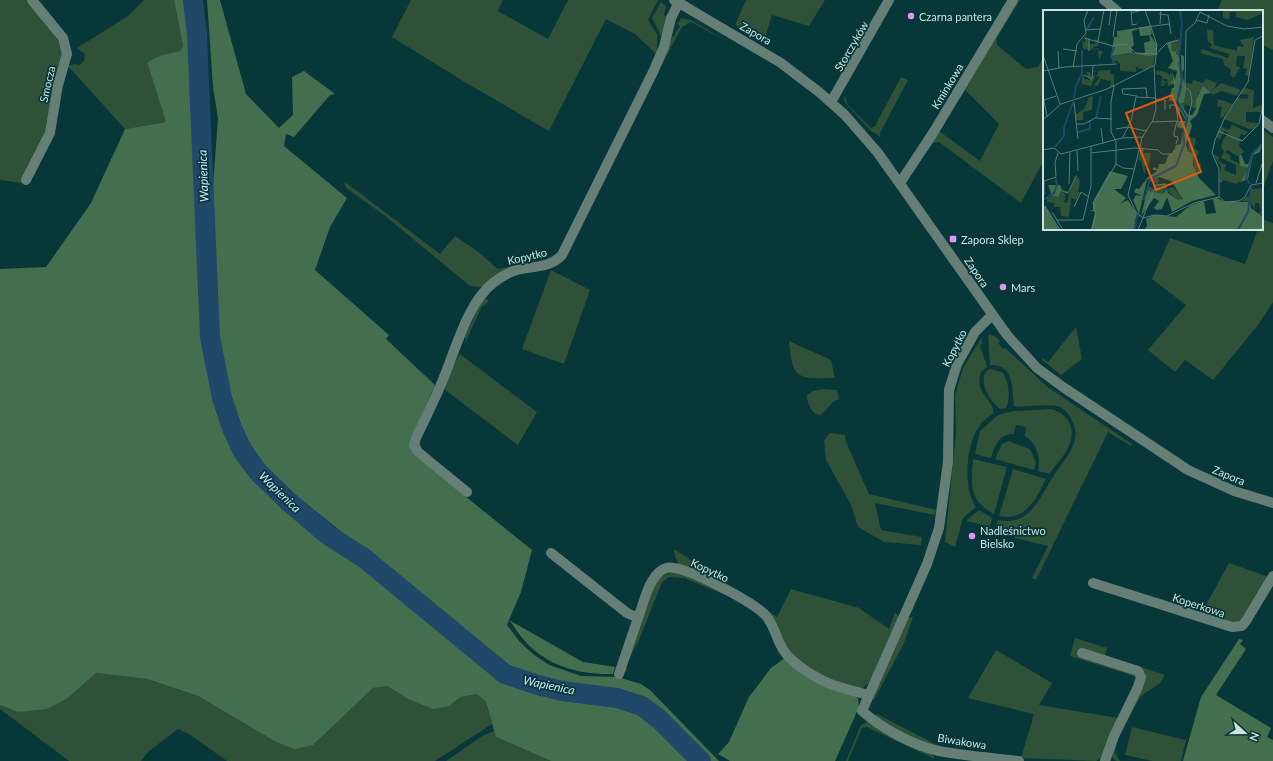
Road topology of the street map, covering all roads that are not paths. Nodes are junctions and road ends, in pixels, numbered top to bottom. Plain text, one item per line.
1 (32, 0) edge
2 (889, 0) edge
3 (1013, 0) edge
4 (1104, 0) edge
5 (677, 1) edge
6 (1116, 10) edge
7 (831, 102) junction
8 (1263, 121) edge
9 (1273, 128) edge
10 (26, 180) dead end
11 (900, 183) junction
12 (992, 315) junction
13 (467, 492) dead end
14 (1273, 503) edge
15 (551, 553) dead end
16 (1273, 576) edge
17 (1093, 583) dead end
18 (638, 618) junction
19 (1082, 653) dead end
20 (619, 674) dead end
21 (869, 695) junction
22 (862, 711) joint
23 (1019, 761) edge
24 (1105, 761) edge

1 - 10 street, Smocza
2 - 7 street, Storczyków
3 - 11 street, Kminkowa
4 - 6 street
5 - 7 street, Zapora
5 - 13 street, Kopytko
7 - 11 street, Zapora
8 - 9 street
11 - 12 street, Zapora
12 - 14 street, Zapora
12 - 21 street, Kopytko
15 - 18 street
16 - 17 street, Koperkowa
18 - 20 street, Kopytko
18 - 21 street, Kopytko
19 - 24 street
21 - 22 street, Kopytko
22 - 23 street, Biwakowa

